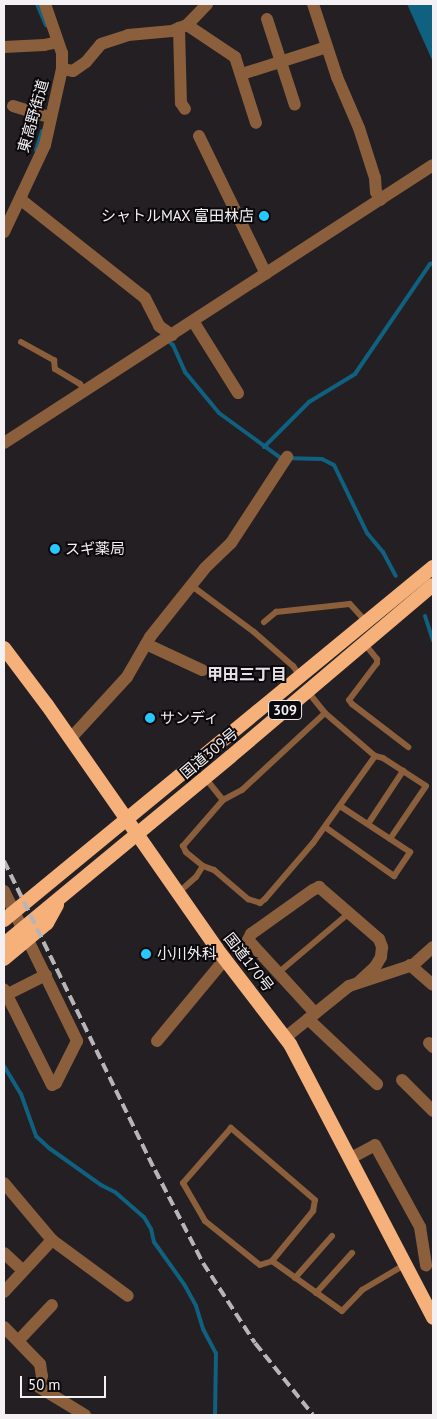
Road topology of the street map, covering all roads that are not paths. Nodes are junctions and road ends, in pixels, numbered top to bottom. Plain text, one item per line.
1 (45, 4) edge
2 (207, 4) edge
3 (313, 4) edge
4 (267, 19) dead end
5 (183, 26) junction
6 (58, 42) junction
7 (4, 47) edge
8 (327, 47) junction
9 (281, 62) junction
10 (62, 69) junction
11 (242, 74) junction
12 (295, 105) dead end
13 (13, 106) dead end
14 (185, 109) dead end
15 (50, 117) junction
16 (256, 123) dead end
17 (199, 136) dead end
18 (433, 165) edge
19 (21, 196) junction
20 (384, 198) junction
21 (4, 232) edge
22 (266, 274) junction
23 (193, 321) junction
24 (168, 337) junction
25 (21, 342) dead end
26 (85, 391) junction
27 (238, 393) dead end
28 (4, 443) edge
29 (287, 457) dead end
30 (433, 566) edge
31 (433, 585) edge
32 (192, 586) junction
33 (264, 622) dead end
34 (366, 622) junction
35 (364, 643) junction
36 (146, 644) junction
37 (4, 648) edge
38 (202, 670) dead end
39 (300, 676) junction
40 (307, 691) junction
41 (325, 713) junction
42 (70, 739) junction
43 (408, 747) dead end
44 (375, 756) junction
45 (403, 771) junction
46 (205, 778) junction
47 (223, 800) junction
48 (340, 806) junction
49 (125, 819) junction
50 (368, 824) junction
51 (325, 827) junction
52 (137, 835) junction
53 (390, 839) junction
54 (203, 866) junction
55 (4, 891) edge
56 (178, 893) junction
57 (349, 913) junction
58 (9, 916) edge
59 (24, 935) junction
60 (4, 944) edge
61 (433, 947) edge
62 (4, 959) edge
63 (225, 959) junction
64 (410, 965) junction
65 (278, 973) junction
66 (46, 975) junction
67 (359, 982) junction
68 (433, 985) edge
69 (5, 993) edge
70 (312, 1016) junction
71 (286, 1037) junction
72 (157, 1041) dead end
73 (402, 1080) dead end
74 (377, 1084) dead end
75 (433, 1111) edge
76 (351, 1158) junction
77 (4, 1183) edge
78 (332, 1236) dead end
79 (52, 1240) junction
80 (4, 1253) edge
81 (352, 1253) dead end
82 (272, 1261) junction
83 (429, 1263) edge
84 (406, 1264) junction
85 (23, 1271) junction
86 (412, 1277) junction
87 (295, 1278) junction
88 (4, 1292) edge
89 (316, 1293) junction
90 (128, 1296) dead end
91 (52, 1305) dead end
92 (433, 1318) edge
93 (4, 1327) edge
94 (19, 1340) junction
95 (85, 1415) edge

1 - 6 street, 東高野街道
2 - 5 street
3 - 8 street
4 - 9 street
5 - 10 street
5 - 11 street
5 - 14 street
6 - 7 street
6 - 10 street, 東高野街道
8 - 9 street
8 - 20 street
9 - 11 street
9 - 12 street
10 - 15 street, 東高野街道
11 - 16 street
13 - 15 street
15 - 19 street, 東高野街道
17 - 22 street
18 - 20 street
19 - 21 street, 東高野街道
19 - 24 street
20 - 22 street
22 - 23 street
23 - 24 street
23 - 27 street
24 - 26 street
25 - 26 lane
26 - 28 street
29 - 32 street
30 - 34 highway, 国道309号 / 309
31 - 35 highway, 国道309号 / 309
32 - 36 street
32 - 39 lane
33 - 34 lane
34 - 39 highway, 国道309号 / 309
35 - 40 highway, 国道309号 / 309
35 - 43 lane
36 - 38 street
36 - 42 street
37 - 42 highway, 国道170号
39 - 49 highway, 国道309号 / 309
40 - 41 lane
40 - 46 highway, 国道309号 / 309
41 - 44 lane
41 - 47 lane
42 - 49 highway, 国道170号
44 - 45 lane
44 - 48 lane
45 - 50 lane
45 - 53 lane
46 - 47 lane
46 - 52 highway, 国道309号 / 309
47 - 54 lane
48 - 50 lane
48 - 51 lane
49 - 52 highway, 国道170号
49 - 58 highway, 国道309号 / 309
50 - 53 lane
51 - 53 lane
51 - 54 lane
52 - 56 highway, 国道170号
52 - 59 highway, 国道309号 / 309
54 - 56 lane
55 - 58 street
56 - 63 highway, 国道170号
57 - 65 lane
57 - 65 street
57 - 67 street
58 - 59 street
59 - 60 highway, 国道309号 / 309
59 - 62 highway, 309
59 - 66 street
61 - 64 street
63 - 71 highway, 国道170号
63 - 72 street
64 - 67 street
64 - 68 street
65 - 70 street
66 - 69 street
66 - 69 street
67 - 70 street
70 - 71 street
70 - 74 street
71 - 76 highway, 国道170号
73 - 75 street
76 - 83 street
76 - 84 highway, 国道170号
77 - 79 street
78 - 87 lane
79 - 85 street
79 - 90 street
80 - 85 street
81 - 89 lane
82 - 82 lane
82 - 87 lane
83 - 86 street
84 - 86 highway, 国道170号
84 - 89 lane
85 - 88 street
86 - 92 highway, 国道170号
87 - 89 lane
91 - 94 street
93 - 94 street
94 - 95 street

